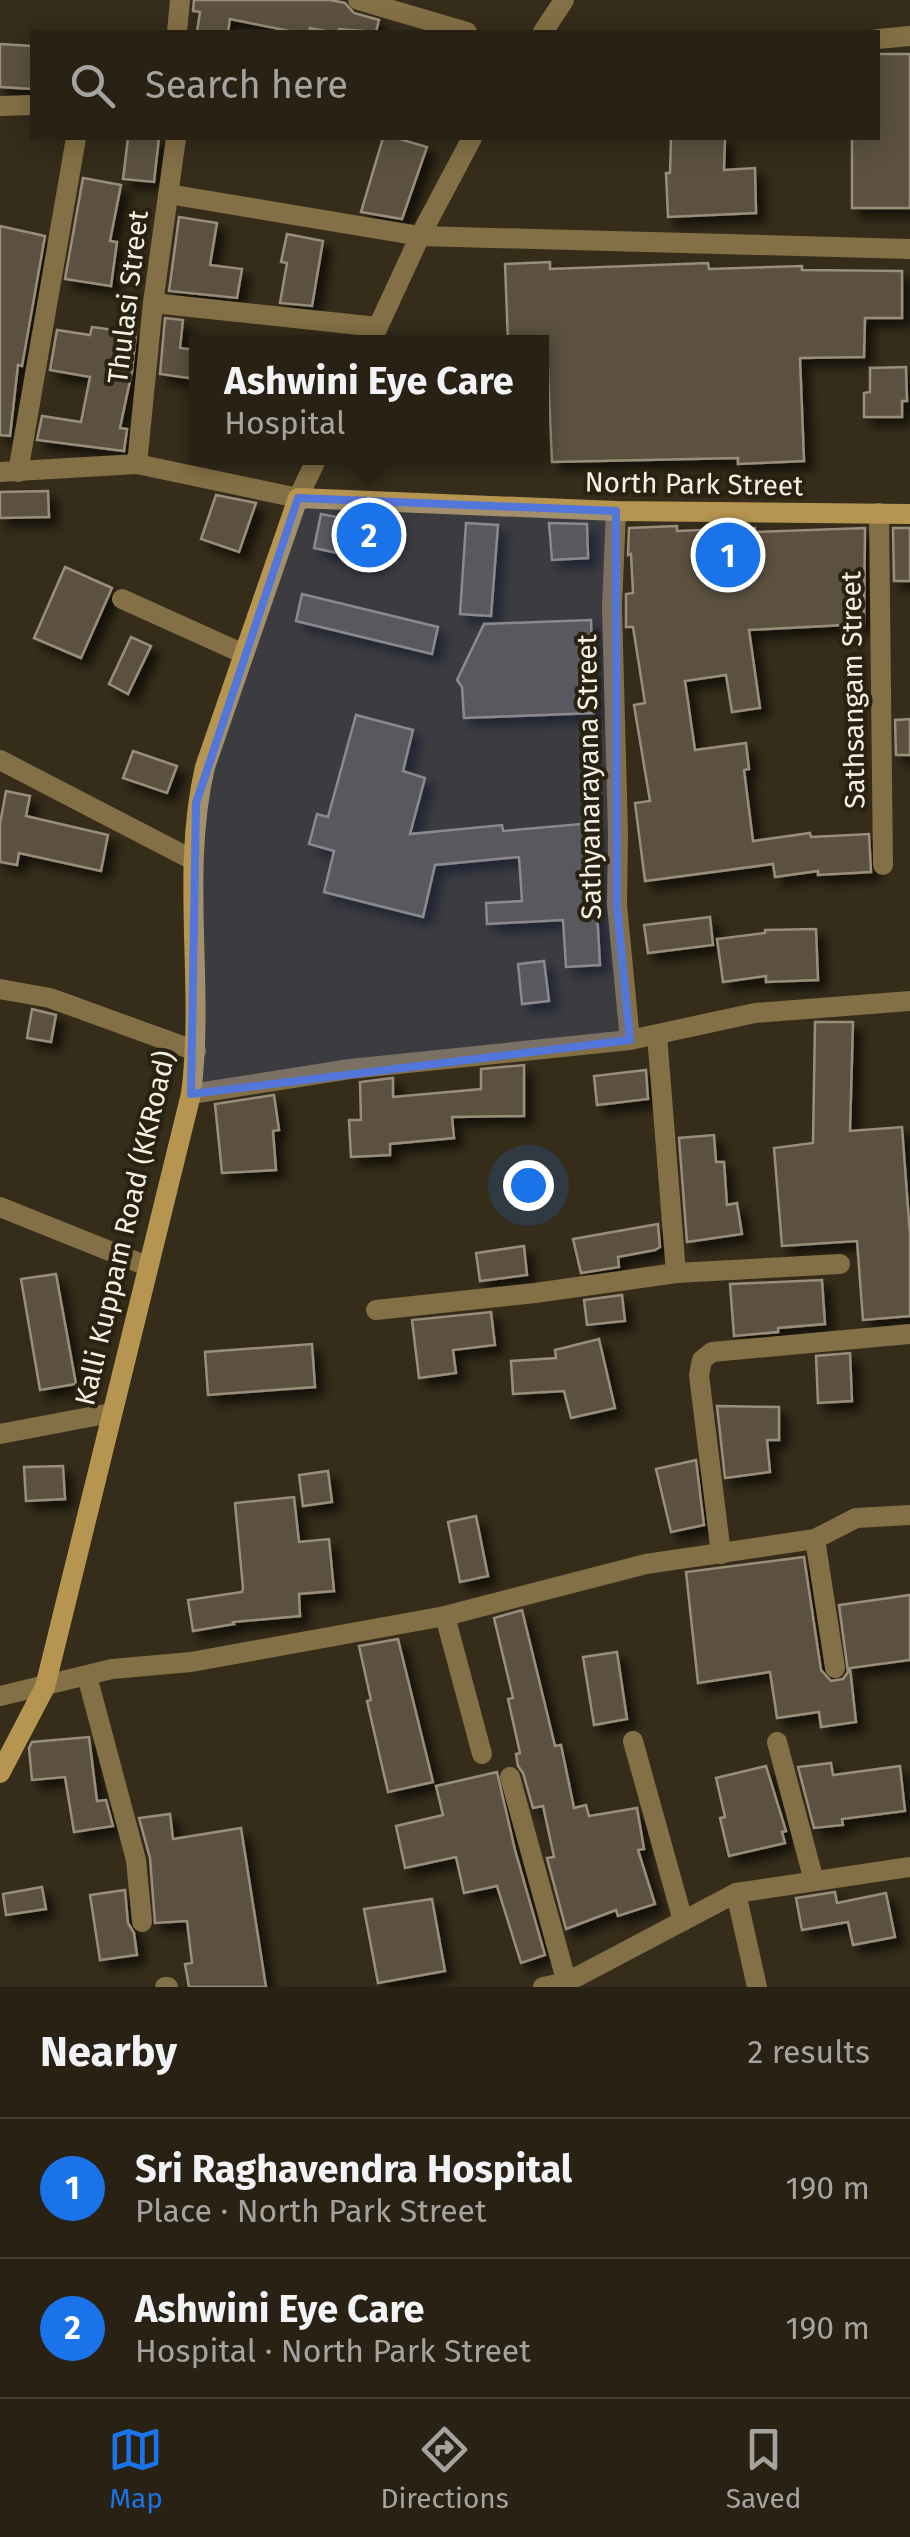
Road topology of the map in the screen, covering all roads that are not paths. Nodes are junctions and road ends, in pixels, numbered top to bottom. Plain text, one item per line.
1 (180, 0) edge
2 (358, 0) edge
3 (564, 0) edge
4 (177, 30) edge
5 (460, 30) edge
6 (545, 30) edge
7 (910, 36) edge
8 (880, 39) edge
9 (30, 105) edge
10 (0, 106) edge
11 (76, 140) edge
12 (176, 140) edge
13 (471, 140) edge
14 (168, 194) junction
15 (420, 236) junction
16 (910, 248) edge
17 (153, 303) junction
18 (374, 335) edge
19 (136, 464) junction
20 (314, 465) edge
21 (9, 472) edge
22 (298, 498) junction
23 (616, 512) junction
24 (878, 514) junction
25 (910, 514) edge
26 (122, 599) dead end
27 (244, 654) junction
28 (0, 760) edge
29 (193, 860) junction
30 (883, 865) dead end
31 (0, 989) edge
32 (910, 1002) edge
33 (658, 1035) junction
34 (630, 1040) junction
35 (196, 1051) junction
36 (191, 1094) junction
37 (0, 1207) edge
38 (840, 1264) dead end
39 (148, 1266) junction
40 (676, 1273) junction
41 (376, 1310) dead end
42 (910, 1334) edge
43 (111, 1413) junction
44 (0, 1434) edge
45 (910, 1515) edge
46 (815, 1539) junction
47 (721, 1554) junction
48 (445, 1616) junction
49 (835, 1668) dead end
50 (87, 1676) junction
51 (45, 1687) junction
52 (0, 1696) edge
53 (633, 1741) dead end
54 (778, 1742) dead end
55 (482, 1754) dead end
56 (0, 1773) edge
57 (510, 1777) dead end
58 (910, 1867) edge
59 (814, 1881) junction
60 (736, 1893) junction
61 (683, 1921) junction
62 (142, 1922) dead end
63 (568, 1985) edge
64 (543, 1987) edge
65 (757, 1987) edge

1 - 4 street
2 - 5 street
3 - 6 street
7 - 8 street
9 - 10 street
11 - 21 street
12 - 14 street, Thulasi Street
13 - 15 street
14 - 15 street
14 - 17 street, Thulasi Street
15 - 16 street
15 - 18 street
17 - 18 street
17 - 19 street, Thulasi Street
19 - 21 street
19 - 22 street
20 - 22 street, Kalli Kuppam Road (KKRoad)
22 - 23 main road, North Park Street
22 - 27 main road, Kalli Kuppam Road (KKRoad)
23 - 24 main road, North Park Street
23 - 34 street, Sathyanarayana Street
24 - 25 main road, North Park Street
24 - 30 street, Sathsangam Street
26 - 27 street
27 - 29 main road, Kalli Kuppam Road (KKRoad)
28 - 29 street
29 - 35 main road, Kalli Kuppam Road (KKRoad)
31 - 35 street
32 - 33 street
33 - 34 street
33 - 40 street
34 - 36 street
35 - 36 main road, Kalli Kuppam Road (KKRoad)
36 - 39 main road, Kalli Kuppam Road (KKRoad)
37 - 39 street
38 - 40 street
39 - 43 main road, Kalli Kuppam Road (KKRoad)
40 - 41 street
42 - 47 street
43 - 44 street
43 - 51 main road, Kalli Kuppam Road (KKRoad)
45 - 46 street
46 - 47 street
46 - 49 street
47 - 48 street
48 - 50 street
48 - 55 street
50 - 51 street
50 - 62 street
51 - 52 street
51 - 56 main road, Kalli Kuppam Road (KKRoad)
53 - 61 street
54 - 59 street
57 - 63 street
58 - 59 street
59 - 60 street
60 - 61 street
60 - 65 street
61 - 63 street
63 - 64 street

